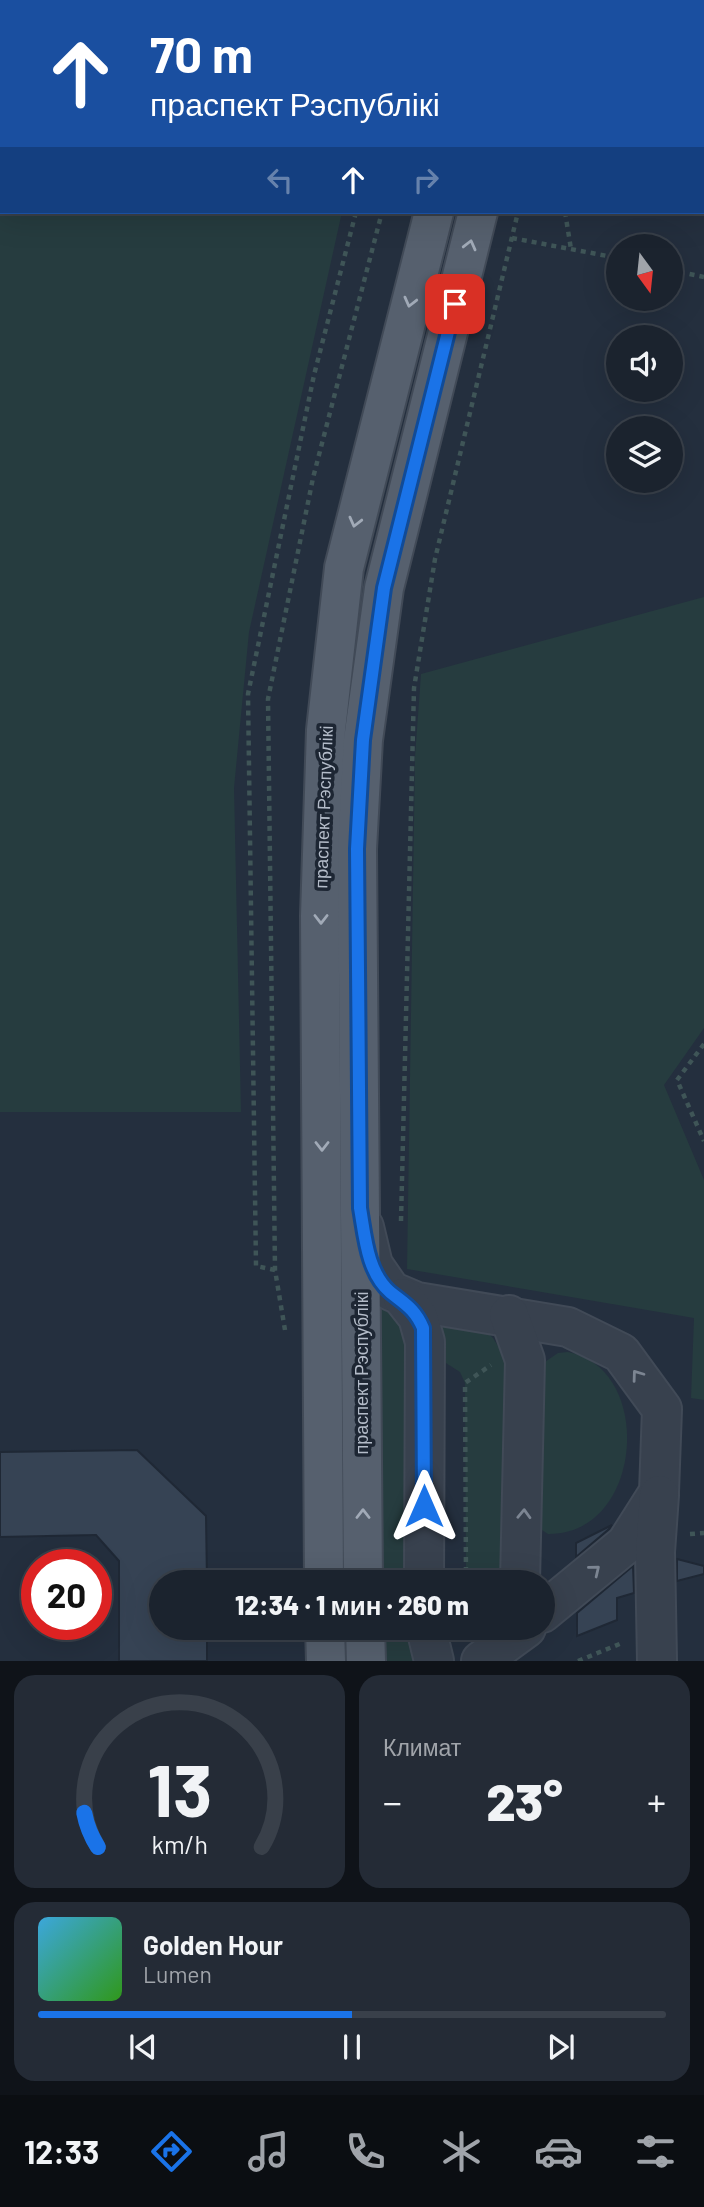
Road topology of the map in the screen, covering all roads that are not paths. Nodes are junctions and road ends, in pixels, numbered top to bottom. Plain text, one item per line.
1 (433, 214) edge
2 (478, 214) edge
3 (360, 1208) junction
4 (403, 1298) junction
5 (509, 1315) junction
6 (659, 1492) junction
7 (324, 1570) edge
8 (363, 1570) edge
9 (424, 1570) edge
10 (520, 1570) edge
11 (555, 1602) edge
12 (325, 1640) edge
13 (365, 1640) edge
14 (429, 1640) edge
15 (508, 1640) edge
16 (326, 1661) edge
17 (366, 1661) edge
18 (434, 1661) edge
19 (481, 1661) edge
20 (657, 1661) edge

1 -> 7 main road, праспект Рэспублікі
3 -> 2 main road, праспект Рэспублікі
3 - 4 lane
8 -> 3 main road, праспект Рэспублікі
4 - 5 lane
4 - 9 lane
6 -> 5 lane
10 -> 5 lane
11 -> 6 lane
6 - 20 lane
12 - 16 main road
13 - 17 main road
14 - 18 lane
15 - 19 lane

